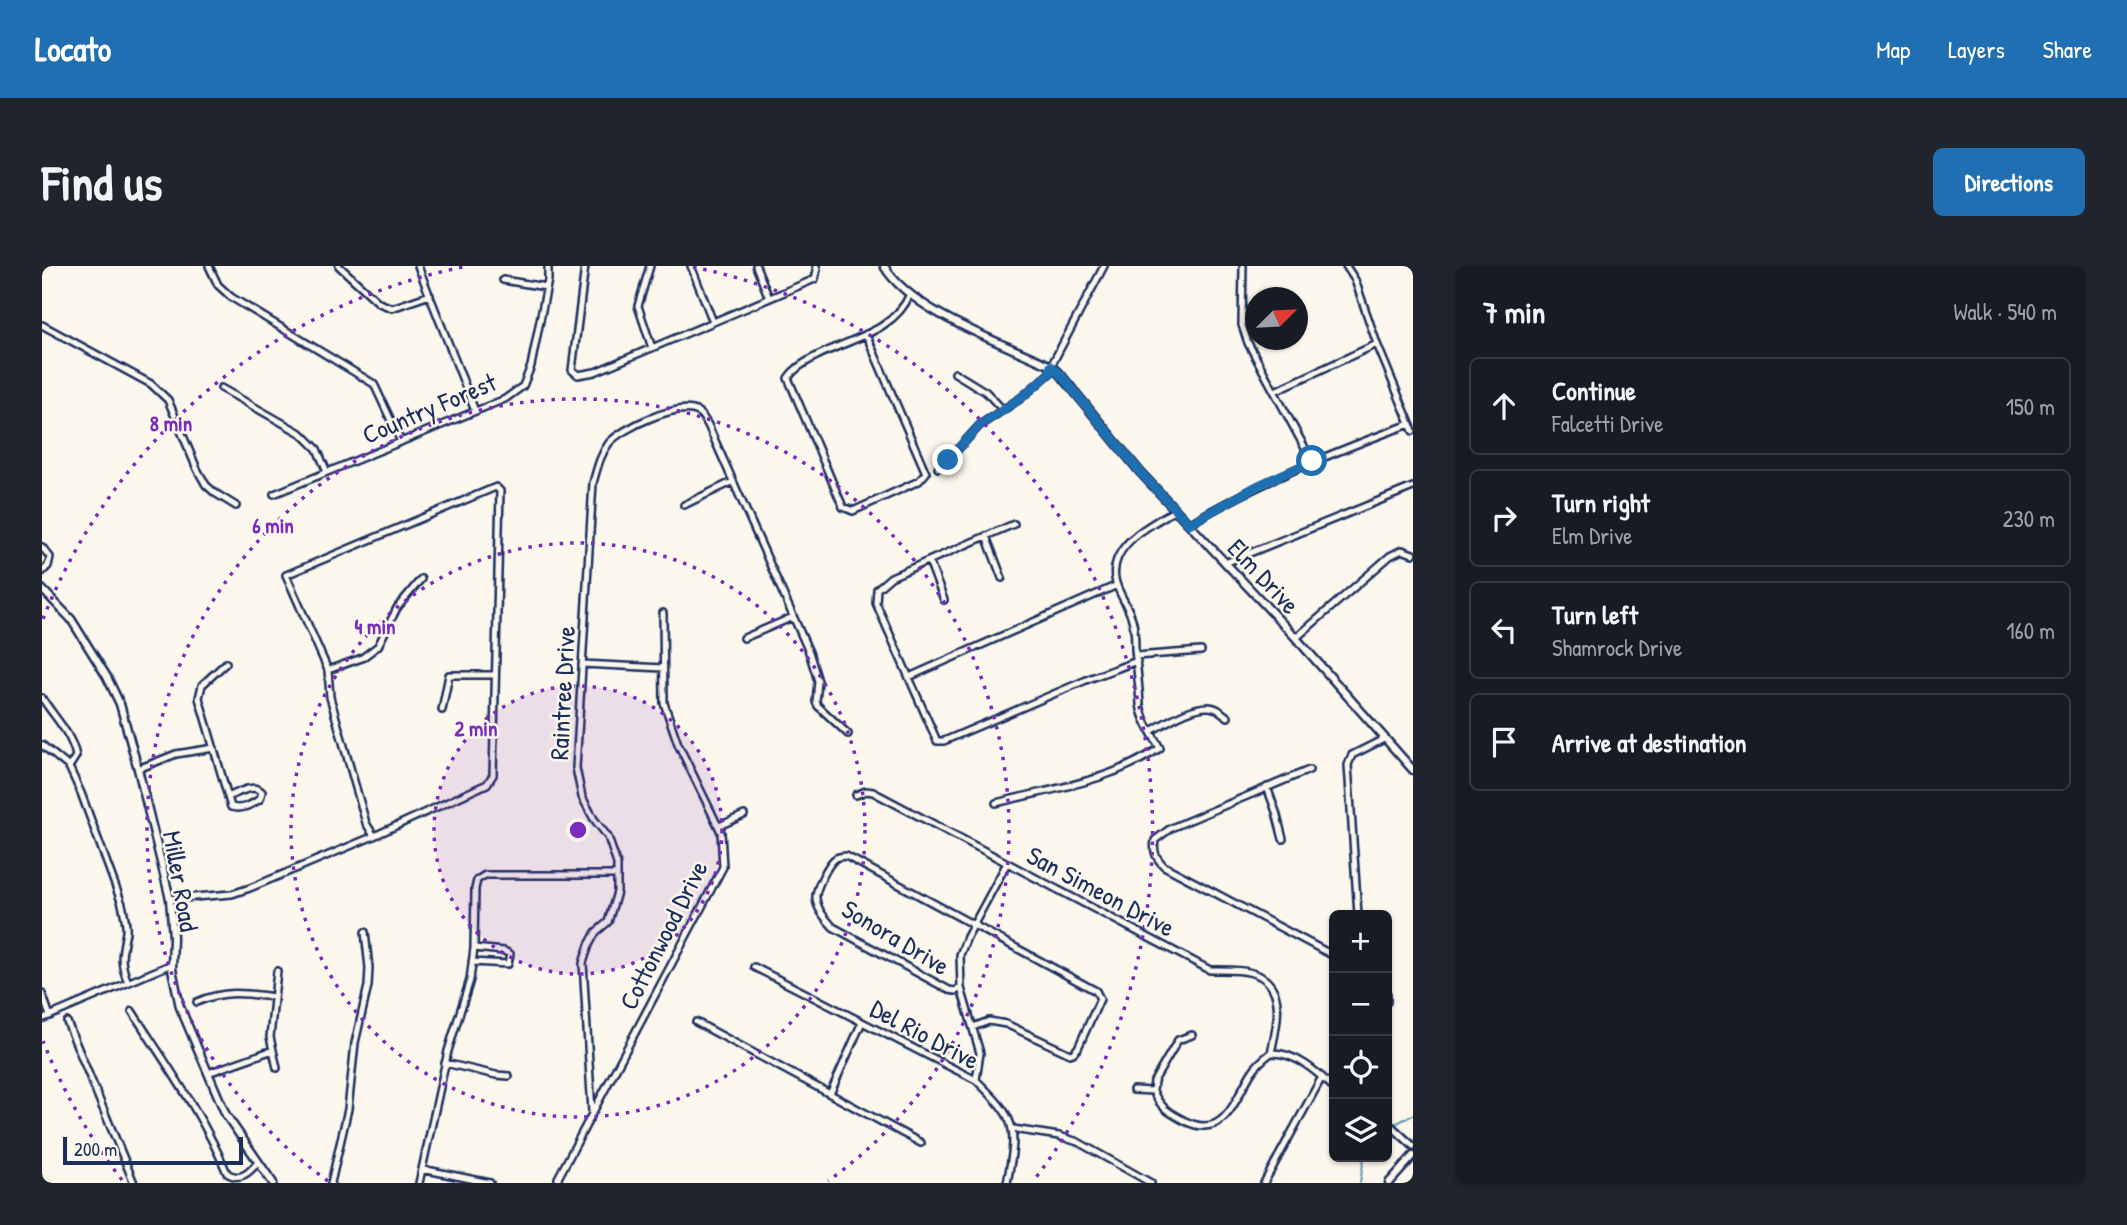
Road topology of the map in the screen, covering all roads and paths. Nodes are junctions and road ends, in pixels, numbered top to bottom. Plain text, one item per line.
1 (209, 266) edge
2 (339, 266) edge
3 (418, 266) edge
4 (548, 266) edge
5 (585, 266) edge
6 (650, 266) edge
7 (691, 266) edge
8 (756, 266) edge
9 (816, 266) edge
10 (884, 266) edge
11 (1104, 266) edge
12 (1243, 266) edge
13 (1346, 266) edge
14 (503, 281) dead end
15 (546, 287) junction
16 (910, 294) junction
17 (429, 295) junction
18 (768, 298) junction
19 (713, 322) junction
20 (42, 325) edge
21 (866, 334) junction
22 (1377, 344) junction
23 (652, 348) junction
24 (1051, 366) junction
25 (955, 373) dead end
26 (221, 388) dead end
27 (1275, 391) junction
28 (1002, 409) junction
29 (475, 411) junction
30 (1410, 424) junction
31 (1413, 431) edge
32 (401, 442) junction
33 (1312, 461) junction
34 (938, 468) dead end
35 (327, 472) junction
36 (732, 482) junction
37 (1413, 487) edge
38 (274, 494) dead end
39 (684, 505) dead end
40 (236, 506) dead end
41 (1175, 510) junction
42 (1014, 524) dead end
43 (1189, 524) junction
44 (985, 536) junction
45 (42, 547) edge
46 (1413, 554) edge
47 (929, 561) junction
48 (1225, 563) junction
49 (42, 572) edge
50 (1002, 578) dead end
51 (421, 579) dead end
52 (1115, 586) junction
53 (42, 589) edge
54 (944, 600) dead end
55 (663, 613) dead end
56 (793, 617) junction
57 (744, 638) dead end
58 (1296, 638) junction
59 (1201, 651) dead end
60 (1136, 659) junction
61 (226, 663) dead end
62 (582, 664) junction
63 (663, 668) junction
64 (328, 670) junction
65 (494, 675) junction
66 (908, 677) junction
67 (42, 698) edge
68 (442, 710) dead end
69 (1228, 718) dead end
70 (1151, 731) junction
71 (848, 734) dead end
72 (1384, 739) junction
73 (42, 745) edge
74 (214, 748) junction
75 (69, 767) junction
76 (138, 769) junction
77 (1309, 769) dead end
78 (1413, 770) edge
79 (1267, 787) junction
80 (856, 795) dead end
81 (228, 797) junction
82 (996, 803) dead end
83 (744, 815) dead end
84 (719, 826) junction
85 (374, 835) junction
86 (1283, 839) dead end
87 (1007, 863) junction
88 (617, 874) junction
89 (170, 899) junction
90 (1358, 910) edge
91 (975, 924) junction
92 (365, 932) dead end
93 (474, 948) junction
94 (1329, 953) edge
95 (472, 962) junction
96 (172, 964) junction
97 (754, 967) dead end
98 (277, 971) dead end
99 (128, 982) junction
100 (961, 988) junction
101 (42, 993) edge
102 (274, 997) junction
103 (197, 1002) dead end
104 (132, 1011) dead end
105 (50, 1016) junction
106 (42, 1019) edge
107 (67, 1022) dead end
108 (696, 1022) dead end
109 (862, 1022) junction
110 (973, 1027) junction
111 (1192, 1035) dead end
112 (273, 1050) junction
113 (1271, 1053) junction
114 (445, 1063) junction
115 (277, 1068) dead end
116 (208, 1073) junction
117 (509, 1076) dead end
118 (1322, 1077) junction
119 (976, 1080) junction
120 (1329, 1083) edge
121 (1133, 1090) dead end
122 (1153, 1091) junction
123 (830, 1094) junction
124 (592, 1112) junction
125 (1392, 1127) edge
126 (1013, 1129) junction
127 (921, 1143) dead end
128 (1413, 1146) edge
129 (1413, 1156) edge
130 (258, 1162) junction
131 (422, 1169) junction
132 (134, 1183) edge
133 (273, 1183) edge
134 (331, 1183) edge
135 (419, 1183) edge
136 (490, 1183) edge
137 (558, 1183) edge
138 (1007, 1183) edge
139 (1151, 1183) edge
140 (1264, 1183) edge
141 (1389, 1183) edge

1 - 32 street
2 - 17 street
3 - 17 street
4 - 15 street, Country Forest
5 - 23 street
6 - 23 street
7 - 19 street
8 - 18 street
9 - 18 street
10 - 16 street, Elm Drive
11 - 24 street
12 - 27 street
13 - 22 street
14 - 15 street
15 - 29 street, Country Forest
16 - 21 street
16 - 24 street, Elm Drive
17 - 29 street
18 - 19 street
19 - 23 street
20 - 40 street
21 - 21 street
22 - 27 street
22 - 30 street
24 - 28 street
24 - 41 street, Elm Drive
25 - 28 street
26 - 35 street
27 - 33 street
28 - 34 street
29 - 32 street, Country Forest
30 - 31 street
30 - 33 street
32 - 35 street, Country Forest
33 - 43 street
35 - 38 street, Country Forest
36 - 39 street
36 - 56 street
36 - 62 street, Raintree Drive
37 - 48 street
41 - 43 street, Elm Drive
41 - 52 street
42 - 44 street
43 - 48 street, Elm Drive
44 - 47 street
44 - 50 street
45 - 49 street
46 - 58 street
47 - 54 street
47 - 66 street
48 - 58 street, Elm Drive
51 - 64 street
52 - 60 street
52 - 66 street
53 - 76 street, Miller Road
55 - 63 street, Cottonwood Drive
56 - 57 street
56 - 71 street
58 - 72 street, Elm Drive
59 - 60 street
60 - 66 street
60 - 70 street
61 - 74 street
62 - 63 street
62 - 88 street, Raintree Drive
63 - 84 street, Cottonwood Drive
64 - 65 street
64 - 85 street
65 - 68 street
65 - 85 street
67 - 75 street
69 - 70 street
70 - 82 street
72 - 78 street, Elm Drive
72 - 90 street
73 - 75 street
74 - 76 street
74 - 81 street
75 - 99 street
76 - 89 street, Miller Road
77 - 79 street
79 - 86 street
79 - 94 street
80 - 87 street, San Simeon Drive
81 - 81 street
83 - 84 street
84 - 124 street, Cottonwood Drive
85 - 89 street
87 - 91 street
87 - 113 street, San Simeon Drive
88 - 93 street
88 - 124 street, Raintree Drive
89 - 96 street, Miller Road
91 - 100 street
91 - 100 street, Sonora Drive
91 - 110 street
92 - 134 street
93 - 95 street
93 - 95 street
95 - 114 street
96 - 99 street
96 - 116 street, Miller Road
97 - 109 street, Del Rio Drive
98 - 102 street
99 - 105 street
100 - 110 street
101 - 105 street
102 - 103 street
102 - 112 street
104 - 130 street
105 - 106 street
107 - 132 street
108 - 123 street
109 - 119 street, Del Rio Drive
109 - 123 street
110 - 119 street
111 - 122 street
112 - 115 street
112 - 116 street
113 - 118 street
113 - 122 street
114 - 117 street
114 - 131 street
116 - 130 street, Miller Road
118 - 120 street
118 - 140 street
119 - 126 street, Del Rio Drive
121 - 122 street
123 - 127 street
124 - 137 street, Cottonwood Drive
125 - 128 street
126 - 138 street
126 - 139 street
129 - 141 street
130 - 133 street, Miller Road
131 - 135 street
131 - 136 street

